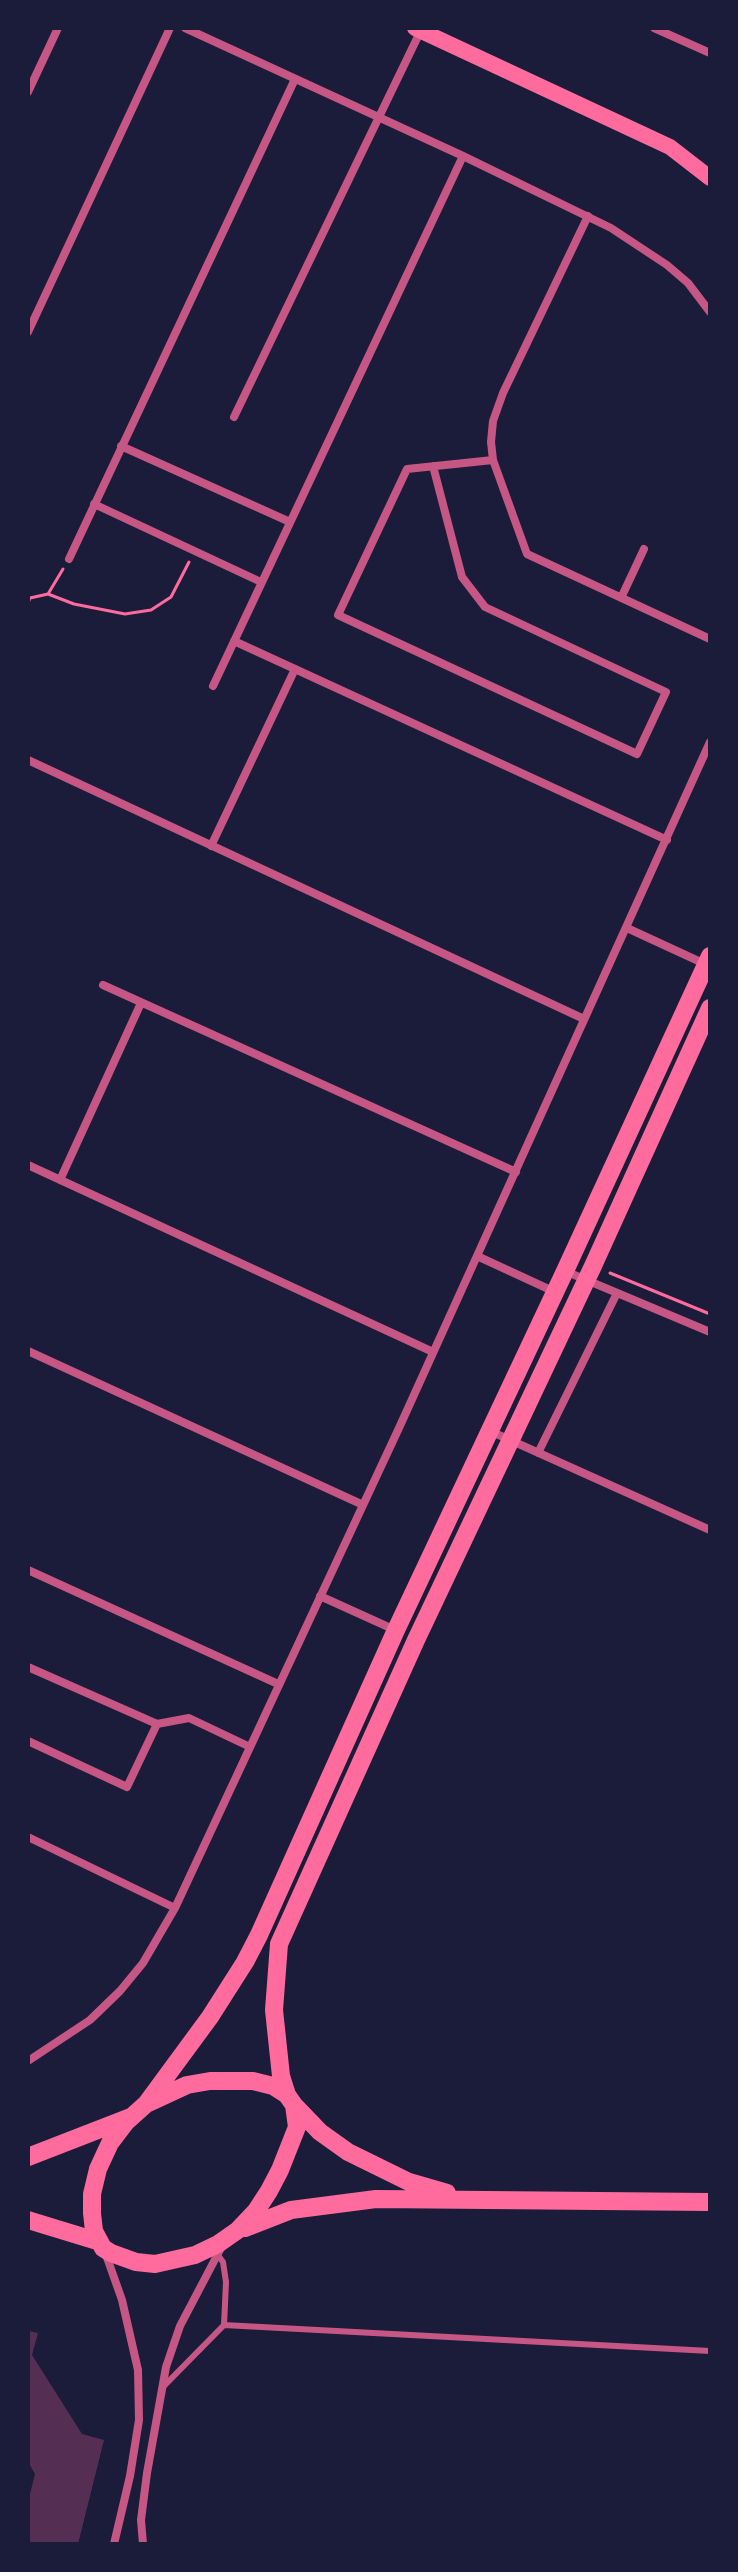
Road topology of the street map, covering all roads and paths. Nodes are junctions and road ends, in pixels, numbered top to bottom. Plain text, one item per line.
1 (58, 28) edge
2 (170, 28) edge
3 (185, 28) edge
4 (654, 28) edge
5 (419, 29) edge
6 (710, 53) edge
7 (295, 79) junction
8 (28, 92) edge
9 (378, 118) junction
10 (463, 156) junction
11 (708, 175) edge
12 (588, 216) junction
13 (710, 312) edge
14 (28, 332) edge
15 (234, 417) dead end
16 (121, 446) junction
17 (493, 460) junction
18 (433, 466) junction
19 (94, 504) junction
20 (290, 522) junction
21 (644, 549) dead end
22 (194, 551) junction
23 (69, 559) joint
24 (261, 582) junction
25 (48, 594) junction
26 (621, 598) junction
27 (28, 603) edge
28 (710, 639) edge
29 (234, 641) junction
30 (295, 669) junction
31 (213, 686) dead end
32 (710, 742) edge
33 (28, 760) edge
34 (667, 840) junction
35 (211, 846) junction
36 (627, 928) junction
37 (708, 960) edge
38 (103, 985) dead end
39 (141, 1003) junction
40 (710, 1008) edge
41 (584, 1019) junction
42 (28, 1165) edge
43 (516, 1172) junction
44 (60, 1180) junction
45 (477, 1256) junction
46 (565, 1271) junction
47 (590, 1273) junction
48 (555, 1292) junction
49 (617, 1293) junction
50 (710, 1314) edge
51 (710, 1332) edge
52 (28, 1351) edge
53 (433, 1352) junction
54 (490, 1431) junction
55 (511, 1441) junction
56 (538, 1453) junction
57 (361, 1504) junction
58 (710, 1530) edge
59 (28, 1570) edge
60 (320, 1596) junction
61 (396, 1630) junction
62 (28, 1667) edge
63 (278, 1684) junction
64 (157, 1724) junction
65 (28, 1741) edge
66 (248, 1746) junction
67 (28, 1837) edge
68 (175, 1908) junction
69 (28, 2061) edge
70 (291, 2100) junction
71 (140, 2110) junction
72 (28, 2157) edge
73 (469, 2198) junction
74 (710, 2202) edge
75 (28, 2220) edge
76 (227, 2242) junction
77 (102, 2245) junction
78 (224, 2325) junction
79 (710, 2351) edge
80 (163, 2387) junction
81 (114, 2544) edge
82 (143, 2544) edge

1 - 8 street
2 - 14 street
3 - 7 street
4 - 6 street
5 - 9 street
5 - 11 main road
7 - 9 street
7 - 16 street
9 - 10 street
9 - 15 street
10 - 12 street
10 - 20 street
12 - 13 street
12 - 17 street
16 - 19 street
16 - 20 street
17 - 18 street
17 - 26 street
18 - 18 street
19 - 22 street
19 - 23 street
20 - 24 street
21 - 26 street
22 - 24 street
22 - 25 path
23 - 25 path
24 - 29 street
25 - 27 path
26 - 28 street
29 - 30 street
29 - 31 street
30 - 34 street
30 - 35 street
32 - 34 street
33 - 35 street
34 - 36 street
35 - 41 street
36 - 37 street
36 - 41 street
37 - 46 main road
38 - 39 street
39 - 43 street
39 - 44 street
40 - 47 main road
41 - 43 street
42 - 44 street
43 - 45 street
44 - 53 street
45 - 48 street
45 - 53 street
46 - 47 street
46 - 48 main road
47 - 49 street
47 - 50 path
47 - 55 main road
48 - 54 main road
49 - 51 street
49 - 56 street
52 - 57 street
53 - 57 street
54 - 55 street
54 - 61 main road
55 - 56 street
55 - 70 main road
56 - 58 street
57 - 60 street
59 - 63 street
60 - 61 street
60 - 63 street
61 - 71 main road
62 - 64 street
63 - 66 street
64 - 65 street
64 - 66 street
66 - 68 street
67 - 68 street
68 - 69 street
70 - 71 main road
70 - 73 main road
70 - 76 main road
71 - 72 main road
71 - 77 main road
73 - 74 main road
73 - 76 main road
75 - 77 main road
76 - 77 main road
76 - 78 lane
76 - 80 street
77 - 81 street
78 - 79 lane
78 - 80 lane
80 - 82 street

